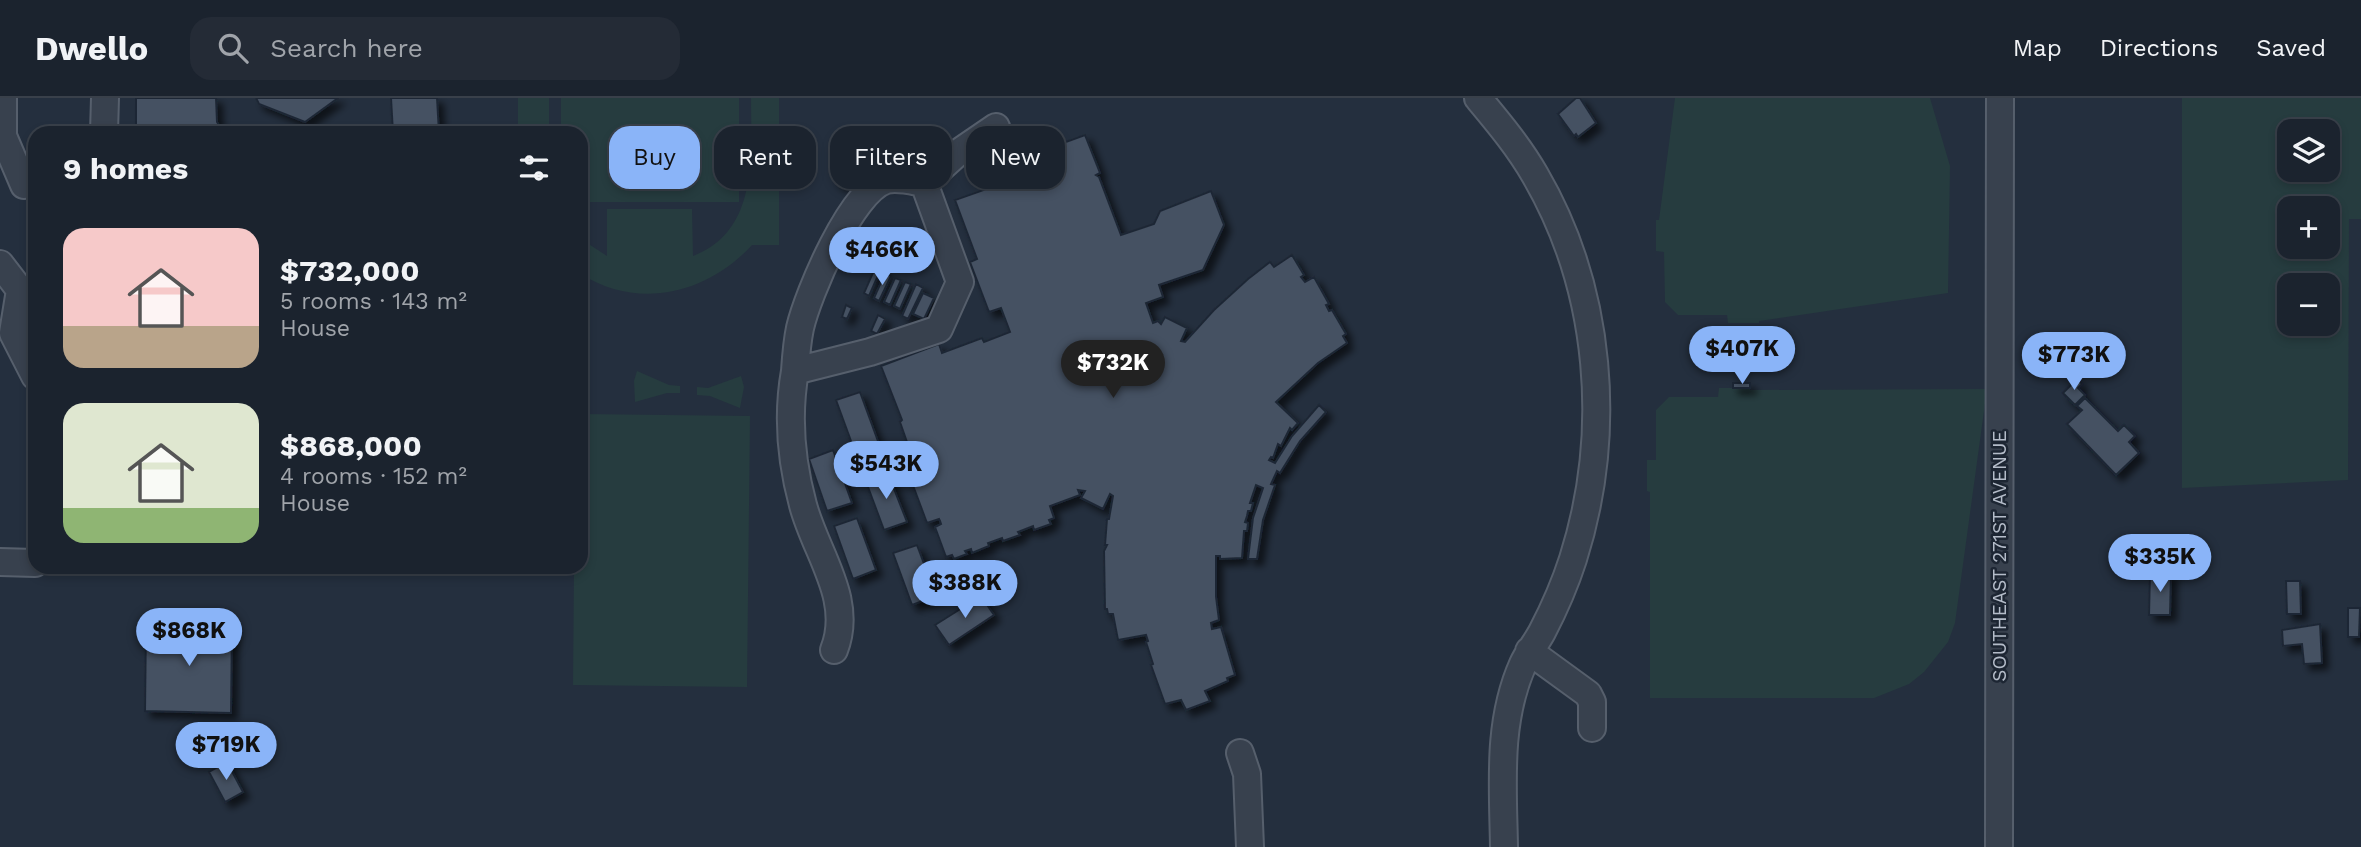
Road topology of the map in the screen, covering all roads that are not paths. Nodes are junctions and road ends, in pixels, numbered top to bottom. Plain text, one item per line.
1 (3, 98) edge
2 (105, 98) edge
3 (1478, 98) edge
4 (2000, 98) edge
5 (104, 126) edge
6 (28, 183) edge
7 (871, 189) edge
8 (926, 189) edge
9 (0, 264) edge
10 (28, 362) edge
11 (795, 371) junction
12 (0, 562) edge
13 (28, 563) edge
14 (834, 650) dead end
15 (1530, 651) junction
16 (1592, 728) dead end
17 (1240, 754) dead end
18 (1250, 847) edge
19 (1504, 847) edge
20 (1998, 847) edge

1 - 6 street
2 - 5 street
3 - 15 street
4 - 20 street, SOUTHEAST 271ST AVENUE
7 - 11 street
8 - 11 street
9 - 10 street
11 - 14 street
12 - 13 street
15 - 16 street
15 - 19 street
17 - 18 street

